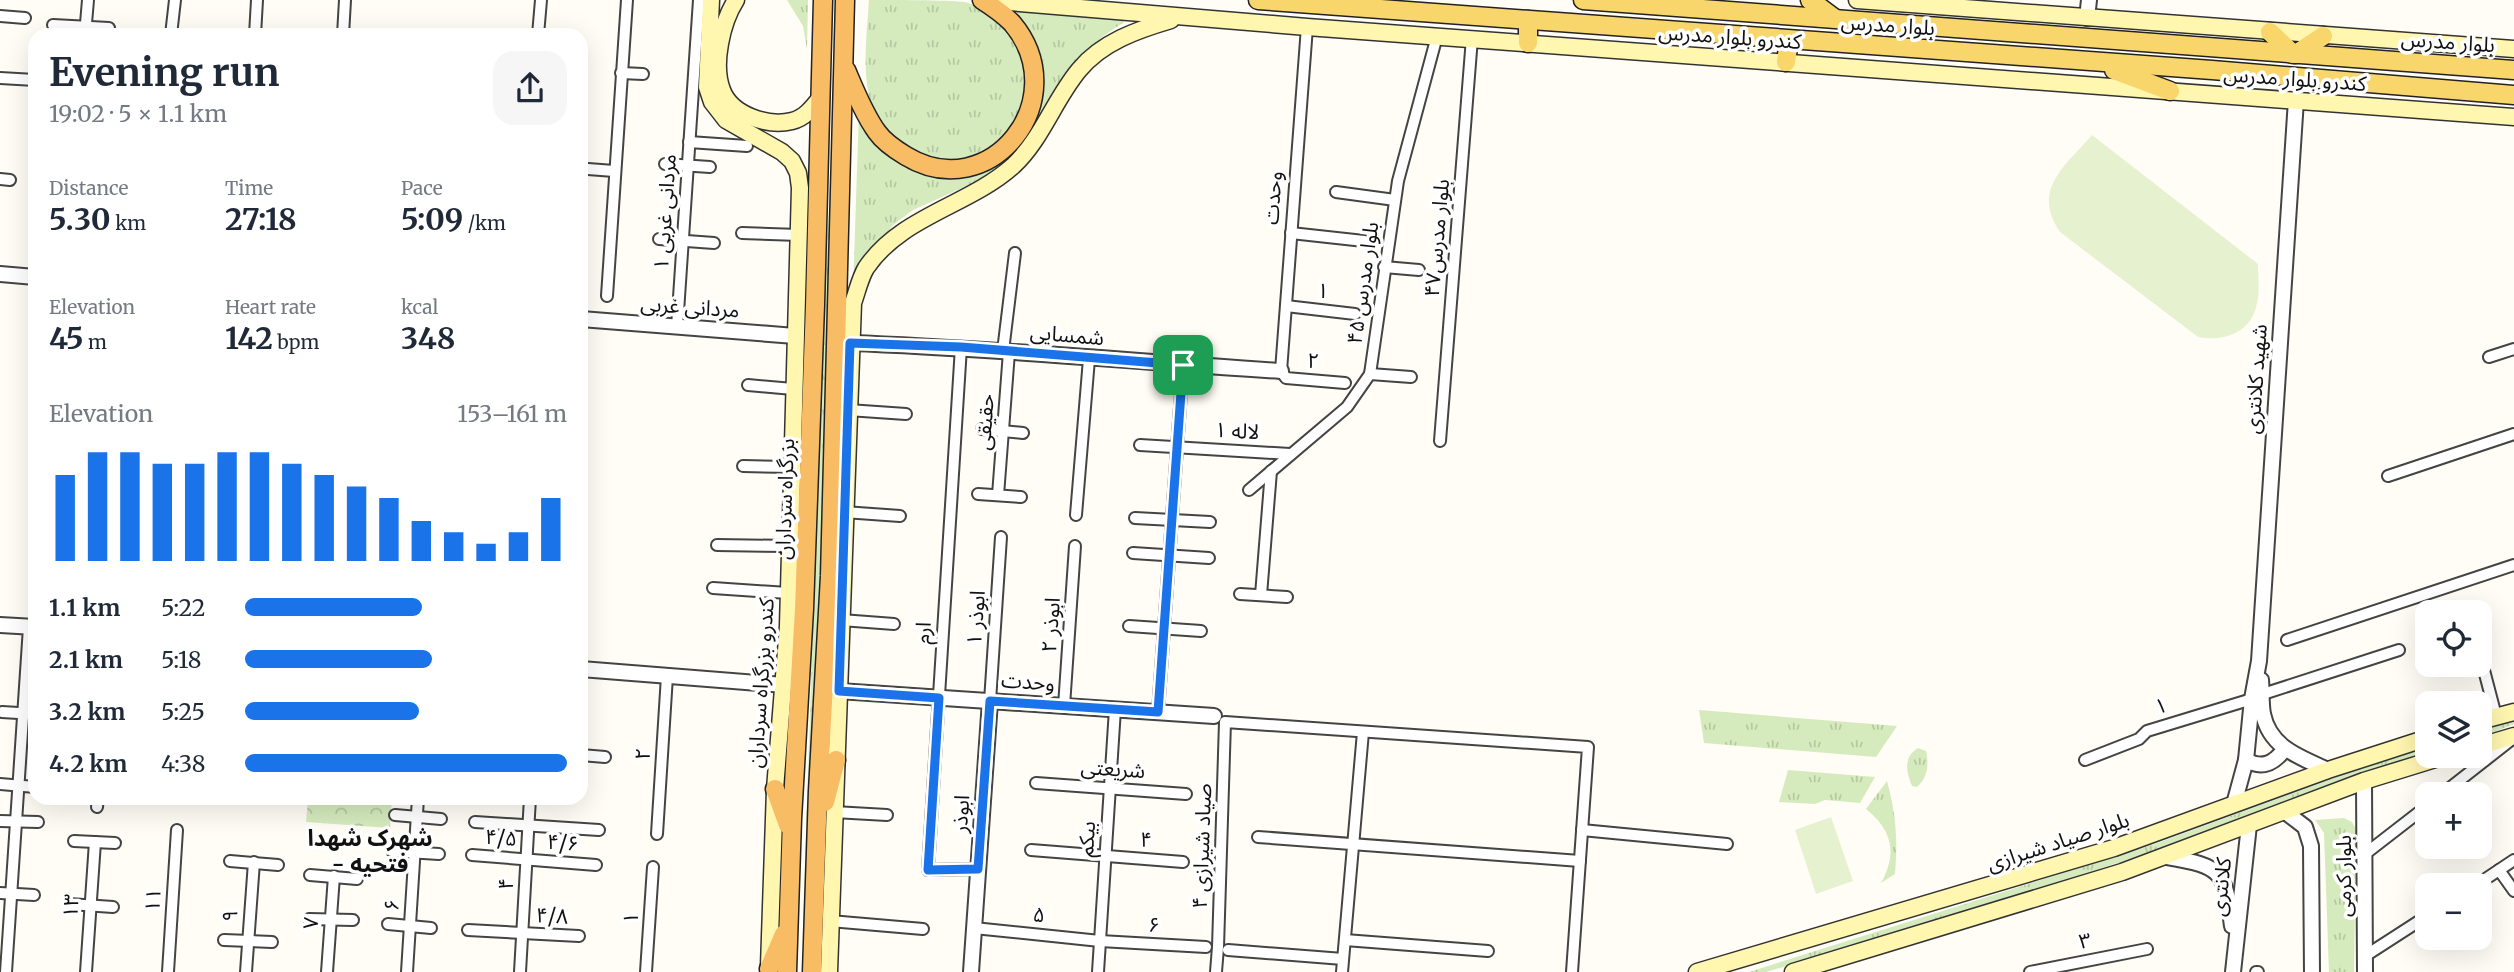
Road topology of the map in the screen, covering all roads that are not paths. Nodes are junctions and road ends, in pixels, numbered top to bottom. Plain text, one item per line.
1 (88, 0) edge
2 (175, 0) edge
3 (257, 0) edge
4 (345, 0) edge
5 (541, 0) edge
6 (627, 0) edge
7 (699, 0) edge
8 (711, 0) edge
9 (736, 0) edge
10 (823, 0) edge
11 (845, 0) edge
12 (984, 0) edge
13 (1258, 0) edge
14 (1583, 0) edge
15 (1810, 0) edge
16 (1857, 0) edge
17 (2089, 0) edge
18 (1281, 1) edge
19 (0, 16) edge
20 (1181, 16) junction
21 (25, 18) dead end
22 (1834, 18) junction
23 (2087, 18) junction
24 (1528, 20) junction
25 (53, 25) dead end
26 (1307, 27) junction
27 (69, 28) edge
28 (85, 28) edge
29 (173, 28) edge
30 (255, 28) edge
31 (343, 28) edge
32 (539, 28) edge
33 (2270, 32) junction
34 (1437, 36) junction
35 (2322, 36) junction
36 (1472, 38) junction
37 (1789, 40) junction
38 (1528, 43) junction
39 (2514, 49) edge
40 (2294, 54) junction
41 (1786, 62) junction
42 (844, 63) junction
43 (2094, 63) junction
44 (2514, 70) edge
45 (621, 74) junction
46 (643, 74) dead end
47 (0, 78) edge
48 (28, 80) edge
49 (2171, 91) junction
50 (2514, 95) edge
51 (821, 97) junction
52 (2295, 100) junction
53 (2514, 117) edge
54 (689, 142) junction
55 (747, 146) dead end
56 (665, 164) dead end
57 (688, 166) junction
58 (710, 167) dead end
59 (588, 169) dead end
60 (614, 171) junction
61 (1336, 192) dead end
62 (1395, 200) junction
63 (742, 233) dead end
64 (1291, 233) junction
65 (799, 235) junction
66 (659, 239) dead end
67 (683, 240) junction
68 (1364, 241) dead end
69 (714, 243) dead end
70 (1015, 253) dead end
71 (1384, 267) junction
72 (1419, 270) dead end
73 (0, 274) edge
74 (28, 276) edge
75 (607, 296) dead end
76 (1286, 306) junction
77 (1355, 314) dead end
78 (588, 320) edge
79 (677, 327) junction
80 (795, 336) junction
81 (850, 343) junction
82 (961, 347) junction
83 (2514, 349) edge
84 (1006, 351) junction
85 (2489, 357) dead end
86 (1090, 359) junction
87 (1183, 365) junction
88 (1281, 371) junction
89 (1370, 374) junction
90 (1411, 377) dead end
91 (1345, 383) dead end
92 (748, 384) dead end
93 (793, 389) junction
94 (848, 410) junction
95 (906, 414) dead end
96 (982, 429) dead end
97 (1003, 432) junction
98 (1023, 433) dead end
99 (2514, 434) edge
100 (1440, 441) dead end
101 (1140, 445) dead end
102 (1177, 447) junction
103 (1290, 454) junction
104 (743, 466) dead end
105 (792, 467) junction
106 (1271, 471) junction
107 (2388, 476) dead end
108 (1250, 490) dead end
109 (978, 494) dead end
110 (998, 495) junction
111 (1021, 497) dead end
112 (844, 512) junction
113 (1076, 515) dead end
114 (900, 516) dead end
115 (1135, 518) dead end
116 (1172, 520) junction
117 (1210, 522) dead end
118 (1001, 537) dead end
119 (717, 545) dead end
120 (789, 546) junction
121 (1075, 546) dead end
122 (1133, 553) dead end
123 (1169, 556) junction
124 (1209, 558) dead end
125 (2514, 565) edge
126 (830, 576) junction
127 (713, 588) dead end
128 (1240, 594) dead end
129 (1261, 595) junction
130 (796, 597) junction
131 (1287, 597) dead end
132 (894, 624) dead end
133 (0, 625) edge
134 (788, 626) joint
135 (1129, 626) dead end
136 (28, 627) edge
137 (840, 627) junction
138 (1164, 628) junction
139 (1201, 631) dead end
140 (2287, 640) dead end
141 (2399, 650) dead end
142 (588, 670) edge
143 (667, 676) junction
144 (784, 685) junction
145 (839, 691) junction
146 (2258, 696) junction
147 (939, 698) junction
148 (990, 701) junction
149 (1064, 706) junction
150 (1115, 709) junction
151 (2, 712) dead end
152 (1158, 712) junction
153 (2514, 712) edge
154 (28, 713) edge
155 (2492, 718) edge
156 (1220, 719) junction
157 (28, 720) edge
158 (1363, 732) junction
159 (2514, 737) edge
160 (2415, 742) edge
161 (2492, 743) edge
162 (2284, 750) junction
163 (588, 756) edge
164 (605, 757) dead end
165 (836, 760) junction
166 (2085, 760) dead end
167 (2246, 760) junction
168 (2415, 765) edge
169 (2328, 770) junction
170 (2364, 781) junction
171 (2457, 782) edge
172 (1036, 783) dead end
173 (0, 784) edge
174 (19, 786) junction
175 (28, 787) edge
176 (1110, 788) junction
177 (775, 789) junction
178 (1186, 794) dead end
179 (2234, 804) junction
180 (418, 805) edge
181 (530, 805) edge
182 (834, 811) junction
183 (2284, 811) junction
184 (395, 815) dead end
185 (887, 815) dead end
186 (2415, 815) edge
187 (417, 817) junction
188 (441, 819) dead end
189 (0, 821) edge
190 (16, 822) junction
191 (38, 822) dead end
192 (475, 822) dead end
193 (2249, 825) junction
194 (529, 826) junction
195 (177, 830) dead end
196 (599, 830) dead end
197 (1582, 831) junction
198 (657, 835) dead end
199 (791, 835) junction
200 (817, 836) junction
201 (1258, 837) dead end
202 (74, 841) dead end
203 (95, 842) junction
204 (115, 843) dead end
205 (1353, 844) junction
206 (1727, 844) dead end
207 (392, 850) dead end
208 (1031, 850) dead end
209 (415, 852) junction
210 (439, 854) dead end
211 (2365, 854) junction
212 (472, 855) dead end
213 (1106, 856) junction
214 (2166, 857) junction
215 (527, 859) junction
216 (2514, 860) edge
217 (230, 861) dead end
218 (1580, 861) junction
219 (1183, 862) dead end
220 (254, 863) junction
221 (278, 865) dead end
222 (596, 865) dead end
223 (653, 867) dead end
224 (978, 869) junction
225 (2499, 870) junction
226 (310, 875) dead end
227 (2492, 875) edge
228 (334, 876) junction
229 (357, 879) dead end
230 (2514, 891) edge
231 (6, 894) edge
232 (34, 895) dead end
233 (69, 904) dead end
234 (90, 906) junction
235 (113, 907) dead end
236 (309, 919) dead end
237 (331, 920) junction
238 (353, 920) dead end
239 (830, 921) junction
240 (388, 924) dead end
241 (2415, 924) edge
242 (410, 926) junction
243 (430, 928) dead end
244 (974, 928) junction
245 (923, 929) dead end
246 (468, 930) dead end
247 (522, 933) junction
248 (579, 936) dead end
249 (224, 940) dead end
250 (1345, 940) junction
251 (248, 941) junction
252 (1100, 941) junction
253 (272, 942) dead end
254 (1206, 947) dead end
255 (2147, 949) dead end
256 (1228, 950) dead end
257 (1488, 951) dead end
258 (2235, 953) junction
259 (2365, 956) junction
260 (1343, 959) junction
261 (2075, 968) edge
262 (1721, 969) edge
263 (775, 971) edge
264 (6, 972) edge
265 (86, 972) edge
266 (168, 972) edge
267 (246, 972) edge
268 (327, 972) edge
269 (407, 972) edge
270 (520, 972) edge
271 (646, 972) edge
272 (812, 972) edge
273 (829, 972) edge
274 (971, 972) edge
275 (1098, 972) edge
276 (1216, 972) edge
277 (1342, 972) edge
278 (1572, 972) edge
279 (1697, 972) edge
280 (1793, 972) edge
281 (2030, 972) edge
282 (2233, 972) edge
283 (2312, 972) edge
284 (2365, 972) edge

1 - 28 street
2 - 29 street
3 - 30 street
4 - 31 street
5 - 32 street
6 - 45 street
7 - 54 street, مردانی غربی ۱
8 - 65 main road, کندرو بزرگراه سرداران
9 - 51 main road
10 - 51 highway, بزرگراه سرداران
11 - 42 highway
12 - 20 main road, کندرو بلوار مدرس
12 - 42 highway
13 - 18 main road, بلوار مدرس
14 - 22 main road, بلوار مدرس
15 - 22 main road
16 - 23 main road
17 - 23 street
18 - 24 main road, بلوار مدرس
19 - 21 street
20 - 26 main road, کندرو بلوار مدرس
20 - 81 main road
22 - 40 main road, بلوار مدرس
23 - 33 main road
24 - 37 main road, بلوار مدرس
24 - 38 main road
25 - 27 street
26 - 34 main road, کندرو بلوار مدرس
26 - 64 street, وحدت
33 - 35 main road
33 - 40 main road
34 - 36 main road, کندرو بلوار مدرس
34 - 62 street, ۴۵ بلوار مدرس
35 - 39 main road
35 - 40 main road
36 - 38 main road, کندرو بلوار مدرس
36 - 100 street, بلوار مدرس۴۷
37 - 41 main road
37 - 43 main road, بلوار مدرس
38 - 41 main road, کندرو بلوار مدرس
40 - 44 main road, بلوار مدرس
41 - 49 main road, کندرو بلوار مدرس
42 - 126 highway
43 - 49 main road
43 - 50 main road, بلوار مدرس
45 - 46 street
45 - 60 street
47 - 48 street
49 - 52 main road, کندرو بلوار مدرس
51 - 130 highway, بزرگراه سرداران
52 - 53 main road, کندرو بلوار مدرس
52 - 146 street, شهید کلانتری
54 - 55 street
54 - 57 street, مردانی غربی ۱
56 - 57 street
57 - 58 street
57 - 67 street, مردانی غربی ۱
59 - 60 street
60 - 75 street
61 - 62 street
62 - 71 street, ۴۵ بلوار مدرس
63 - 65 street
64 - 68 street
64 - 76 street, وحدت
65 - 80 main road, کندرو بزرگراه سرداران
66 - 67 street
67 - 69 street
67 - 79 street, مردانی غربی ۱
70 - 84 street, حقیقی
71 - 72 street
71 - 89 street, ۴۵ بلوار مدرس
73 - 74 street
76 - 77 street, ۱
76 - 88 street, وحدت
78 - 79 street, مردانی غربی
79 - 80 street, مردانی غربی
80 - 93 main road, کندرو بزرگراه سرداران
81 - 82 street, شمسایی
81 - 94 main road
82 - 84 street, شمسایی
82 - 147 street, ارم
83 - 85 street
84 - 86 street, شمسایی
84 - 97 street, حقیقی
86 - 87 street, شمسایی
86 - 113 street
87 - 88 street, شمسایی
87 - 102 street
88 - 91 street, ۲
89 - 90 street
89 - 103 street, ۴۵ بلوار مدرس
92 - 93 street
93 - 105 main road, کندرو بزرگراه سرداران
94 - 95 street
94 - 112 main road
96 - 97 street
97 - 98 street
97 - 110 street, حقیقی
99 - 107 street
101 - 102 street, لاله ۱
102 - 103 street, لاله ۱
102 - 116 street
103 - 106 street, ۴۵ بلوار مدرس
104 - 105 street
105 - 120 main road, کندرو بزرگراه سرداران
106 - 108 street, ۴۵ بلوار مدرس
106 - 129 street
109 - 110 street
110 - 111 street
112 - 114 street
112 - 137 main road
115 - 116 street
116 - 117 street
116 - 123 street
118 - 148 street, ابوذر ۱
119 - 120 street
120 - 130 main road, کندرو بزرگراه سرداران
121 - 149 street, ابوذر ۲
122 - 123 street
123 - 124 street
123 - 138 street
125 - 140 street
126 - 137 highway
126 - 200 highway
127 - 130 street
128 - 129 street
129 - 131 street
130 - 134 highway
130 - 199 highway, بزرگراه سرداران
132 - 137 street
133 - 136 street
134 - 144 main road, کندرو بزرگراه سرداران
135 - 138 street
137 - 145 main road
138 - 139 street
138 - 152 street
141 - 146 street, ۱
142 - 143 street
143 - 144 street
143 - 198 street, ۲
144 - 177 main road, کندرو بزرگراه سرداران
145 - 147 street, وحدت
145 - 165 main road
146 - 162 street
146 - 166 street, ۱
146 - 167 street
147 - 148 street, وحدت
147 - 224 street, ارم
148 - 149 street, وحدت
148 - 224 street, ابوذر
149 - 150 street, وحدت
150 - 152 street, وحدت
150 - 176 street, بیکم
151 - 154 street
152 - 156 street, وحدت
153 - 155 main road
156 - 158 street
156 - 276 street, صیاد شیرازی ۴
157 - 174 street
158 - 197 street
158 - 205 street
159 - 161 main road
159 - 171 street
160 - 169 main road, بلوار صیاد شیرازی
162 - 167 street
162 - 169 street
163 - 164 street
165 - 182 main road
165 - 200 highway
167 - 179 street
168 - 170 main road
169 - 179 main road, بلوار صیاد شیرازی
170 - 183 main road
170 - 211 street, بلوار کرمی
172 - 176 street, شریعتی
173 - 174 street
174 - 175 street
174 - 190 street
176 - 178 street, شریعتی
176 - 213 street, بیکم
177 - 199 highway
177 - 263 main road, کندرو بزرگراه سرداران
179 - 262 main road, بلوار صیاد شیرازی
180 - 187 street, ۶
181 - 194 street, ۴
182 - 185 street
182 - 239 main road
183 - 193 main road
183 - 283 street, بلوار کرمی
184 - 187 street
186 - 211 street
187 - 188 street
187 - 209 street, ۶
189 - 190 street
190 - 191 street
190 - 231 street
192 - 194 street
193 - 214 main road
193 - 258 street, کلانتری
194 - 196 street
194 - 215 street, ۴
195 - 266 street, ۱۱
197 - 206 street
197 - 218 street
199 - 263 highway, بزرگراه سرداران
200 - 272 highway
201 - 205 street
202 - 203 street
203 - 204 street
203 - 234 street, ۱۳
205 - 218 street
205 - 250 street
207 - 209 street
208 - 213 street
209 - 210 street
209 - 242 street, ۶
211 - 259 street, بلوار کرمی
212 - 215 street, ۴/۵
213 - 219 street, ۴
213 - 252 street, بیکم
214 - 258 street, کلانتری
214 - 280 main road
215 - 222 street, ۴/۶
215 - 247 street, ۴
216 - 225 street
217 - 220 street
218 - 278 street
220 - 221 street
220 - 251 street, ۹
223 - 271 street, ۱
224 - 244 street, ابوذر
225 - 227 street
225 - 230 street
226 - 228 street
228 - 229 street
228 - 237 street, ۷
231 - 232 street
231 - 264 street
233 - 234 street
234 - 235 street
234 - 265 street, ۱۳
236 - 237 street
237 - 238 street
237 - 268 street, ۷
239 - 245 street
239 - 273 main road
240 - 242 street
241 - 259 street
242 - 243 street
242 - 269 street, ۶
244 - 252 street, ۵
244 - 274 street, ابوذر
246 - 247 street, ۴/۸
247 - 248 street, ۴/۸
247 - 270 street, ۴
249 - 251 street
250 - 257 street
250 - 260 street
251 - 253 street
251 - 267 street, ۹
252 - 254 street, ۶
252 - 275 street, بیکم
255 - 261 street, ۳
256 - 260 street
258 - 282 street, کلانتری
259 - 284 street, بلوار کرمی
260 - 277 street
261 - 281 street, ۳
262 - 279 main road, بلوار صیاد شیرازی

